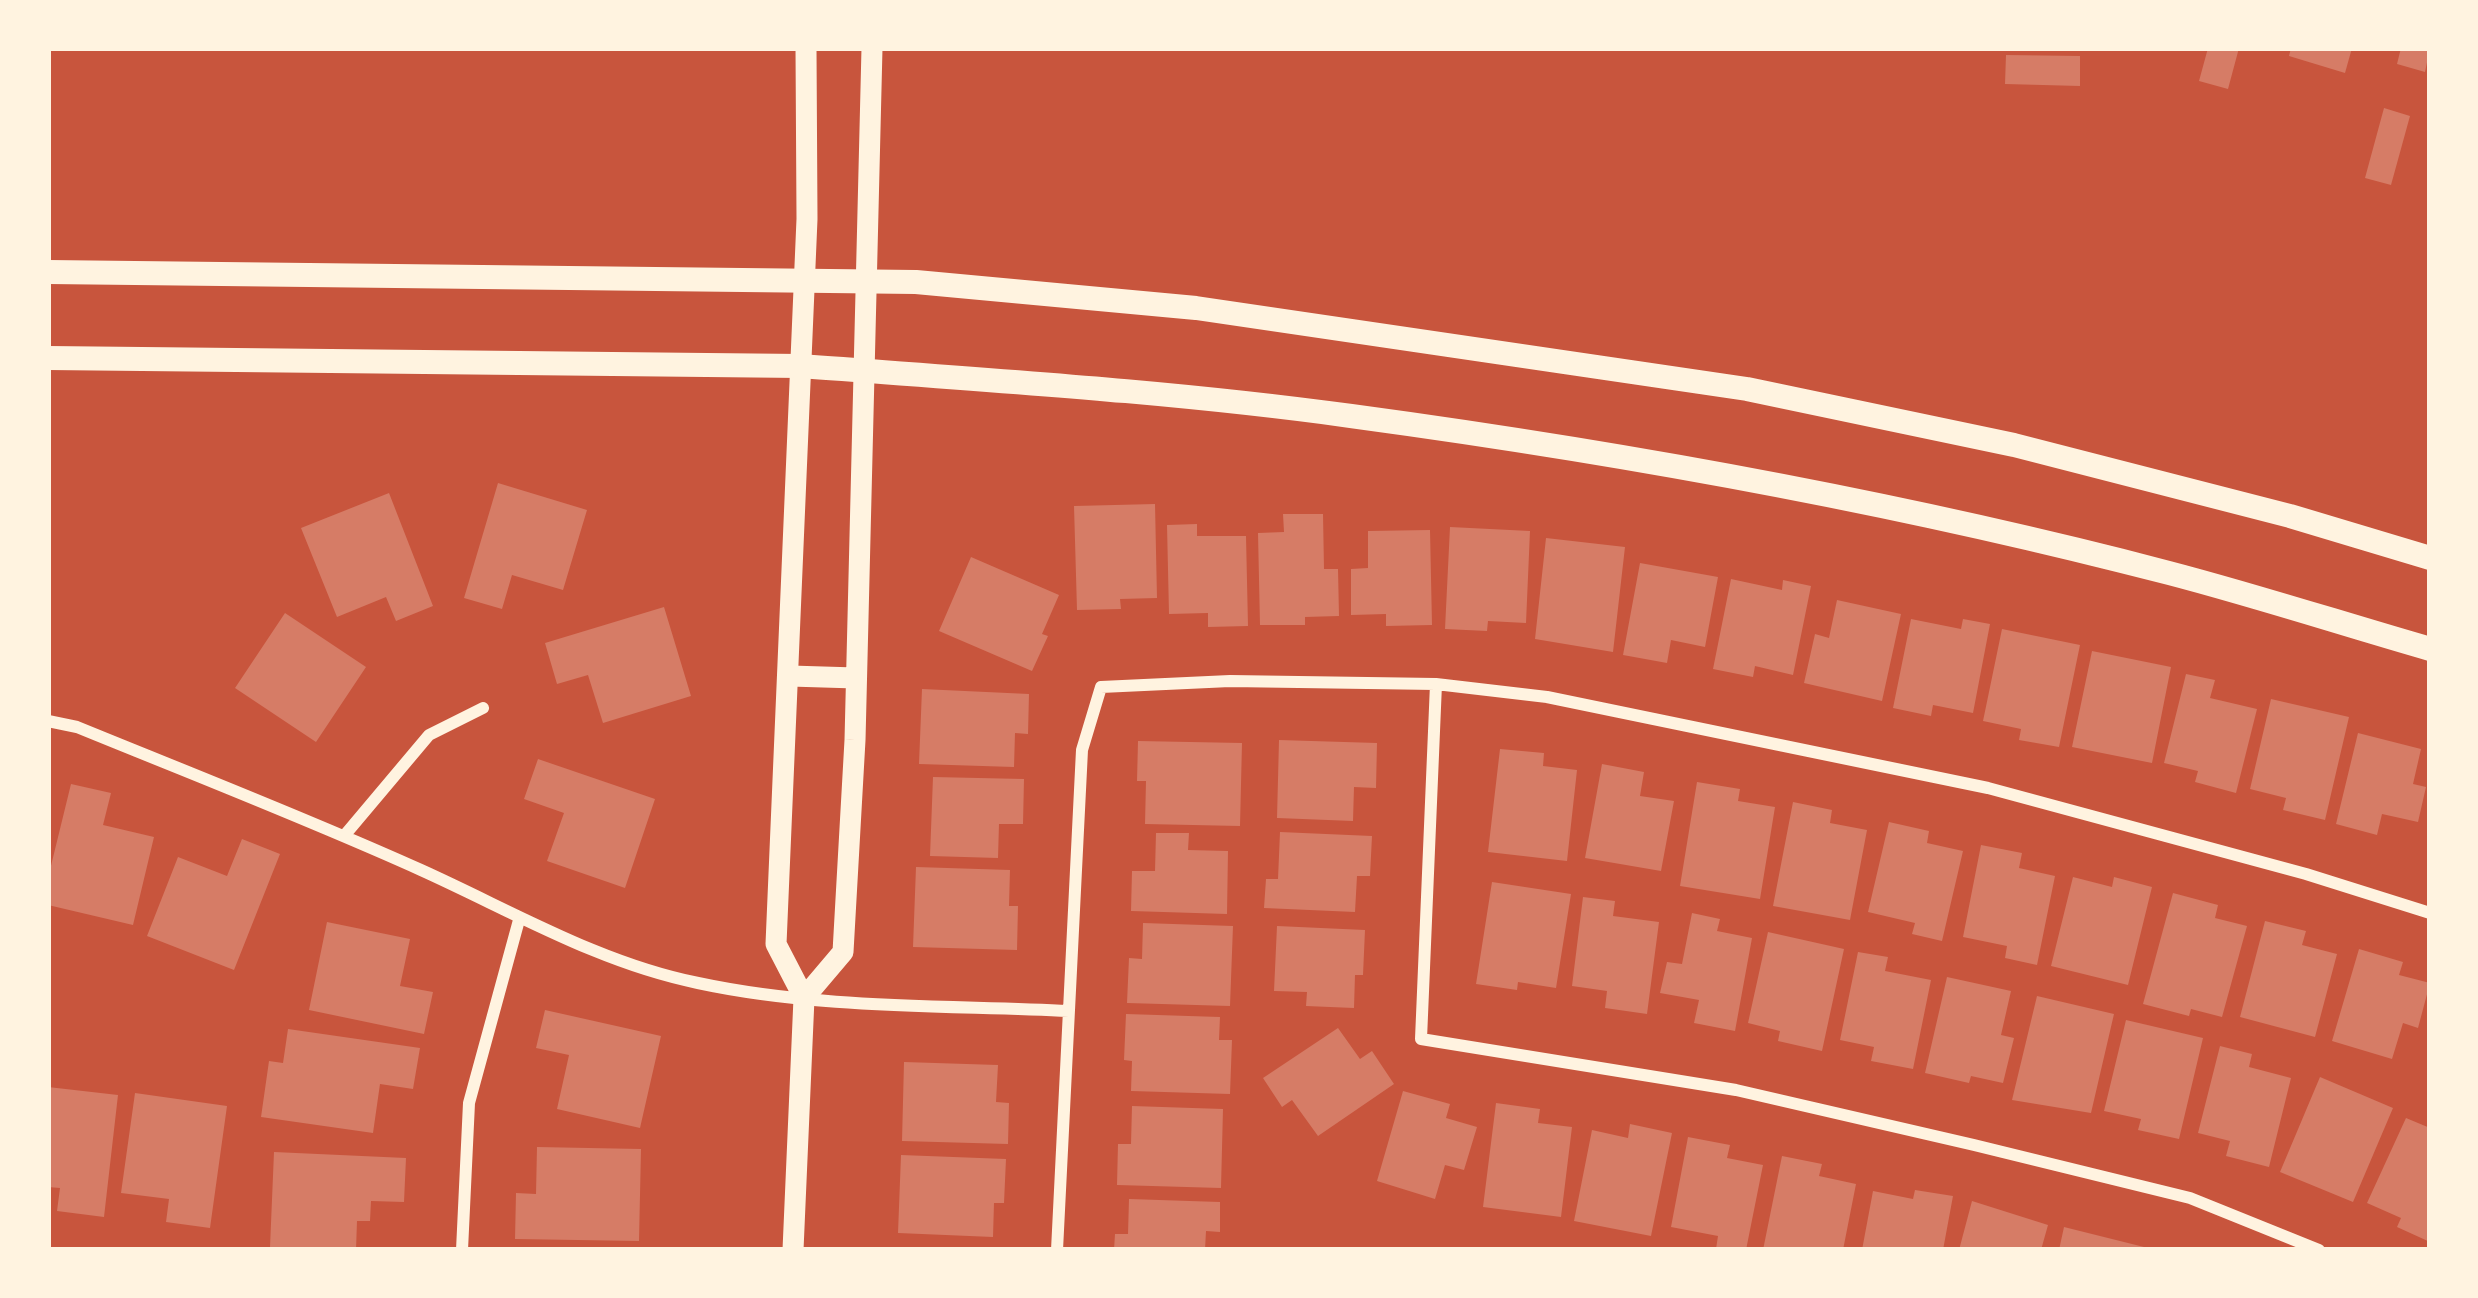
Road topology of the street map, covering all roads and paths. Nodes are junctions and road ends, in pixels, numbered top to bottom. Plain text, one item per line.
1 (806, 48) edge
2 (872, 48) edge
3 (48, 272) edge
4 (804, 280) junction
5 (867, 281) junction
6 (48, 358) edge
7 (801, 366) junction
8 (867, 371) junction
9 (2430, 558) edge
10 (2430, 649) edge
11 (790, 676) junction
12 (856, 678) junction
13 (1436, 684) junction
14 (483, 708) dead end
15 (48, 721) edge
16 (344, 836) junction
17 (2430, 913) edge
18 (519, 920) junction
19 (804, 998) junction
20 (1070, 1011) junction
21 (462, 1250) edge
22 (794, 1250) edge
23 (1057, 1250) edge
24 (2320, 1250) edge

1 - 4 street
2 - 5 street
3 - 4 main road
4 - 5 main road
4 - 7 street
5 - 8 street
5 - 9 main road
6 - 7 main road
7 - 8 main road
7 - 11 street
8 - 10 main road
8 - 12 street
11 - 12 street
11 - 19 street
12 - 19 street
13 - 17 street
13 - 20 street
13 - 24 street
14 - 16 street
15 - 16 street
16 - 18 street
18 - 19 street
18 - 21 street
19 - 20 street
19 - 22 street
20 - 23 street

